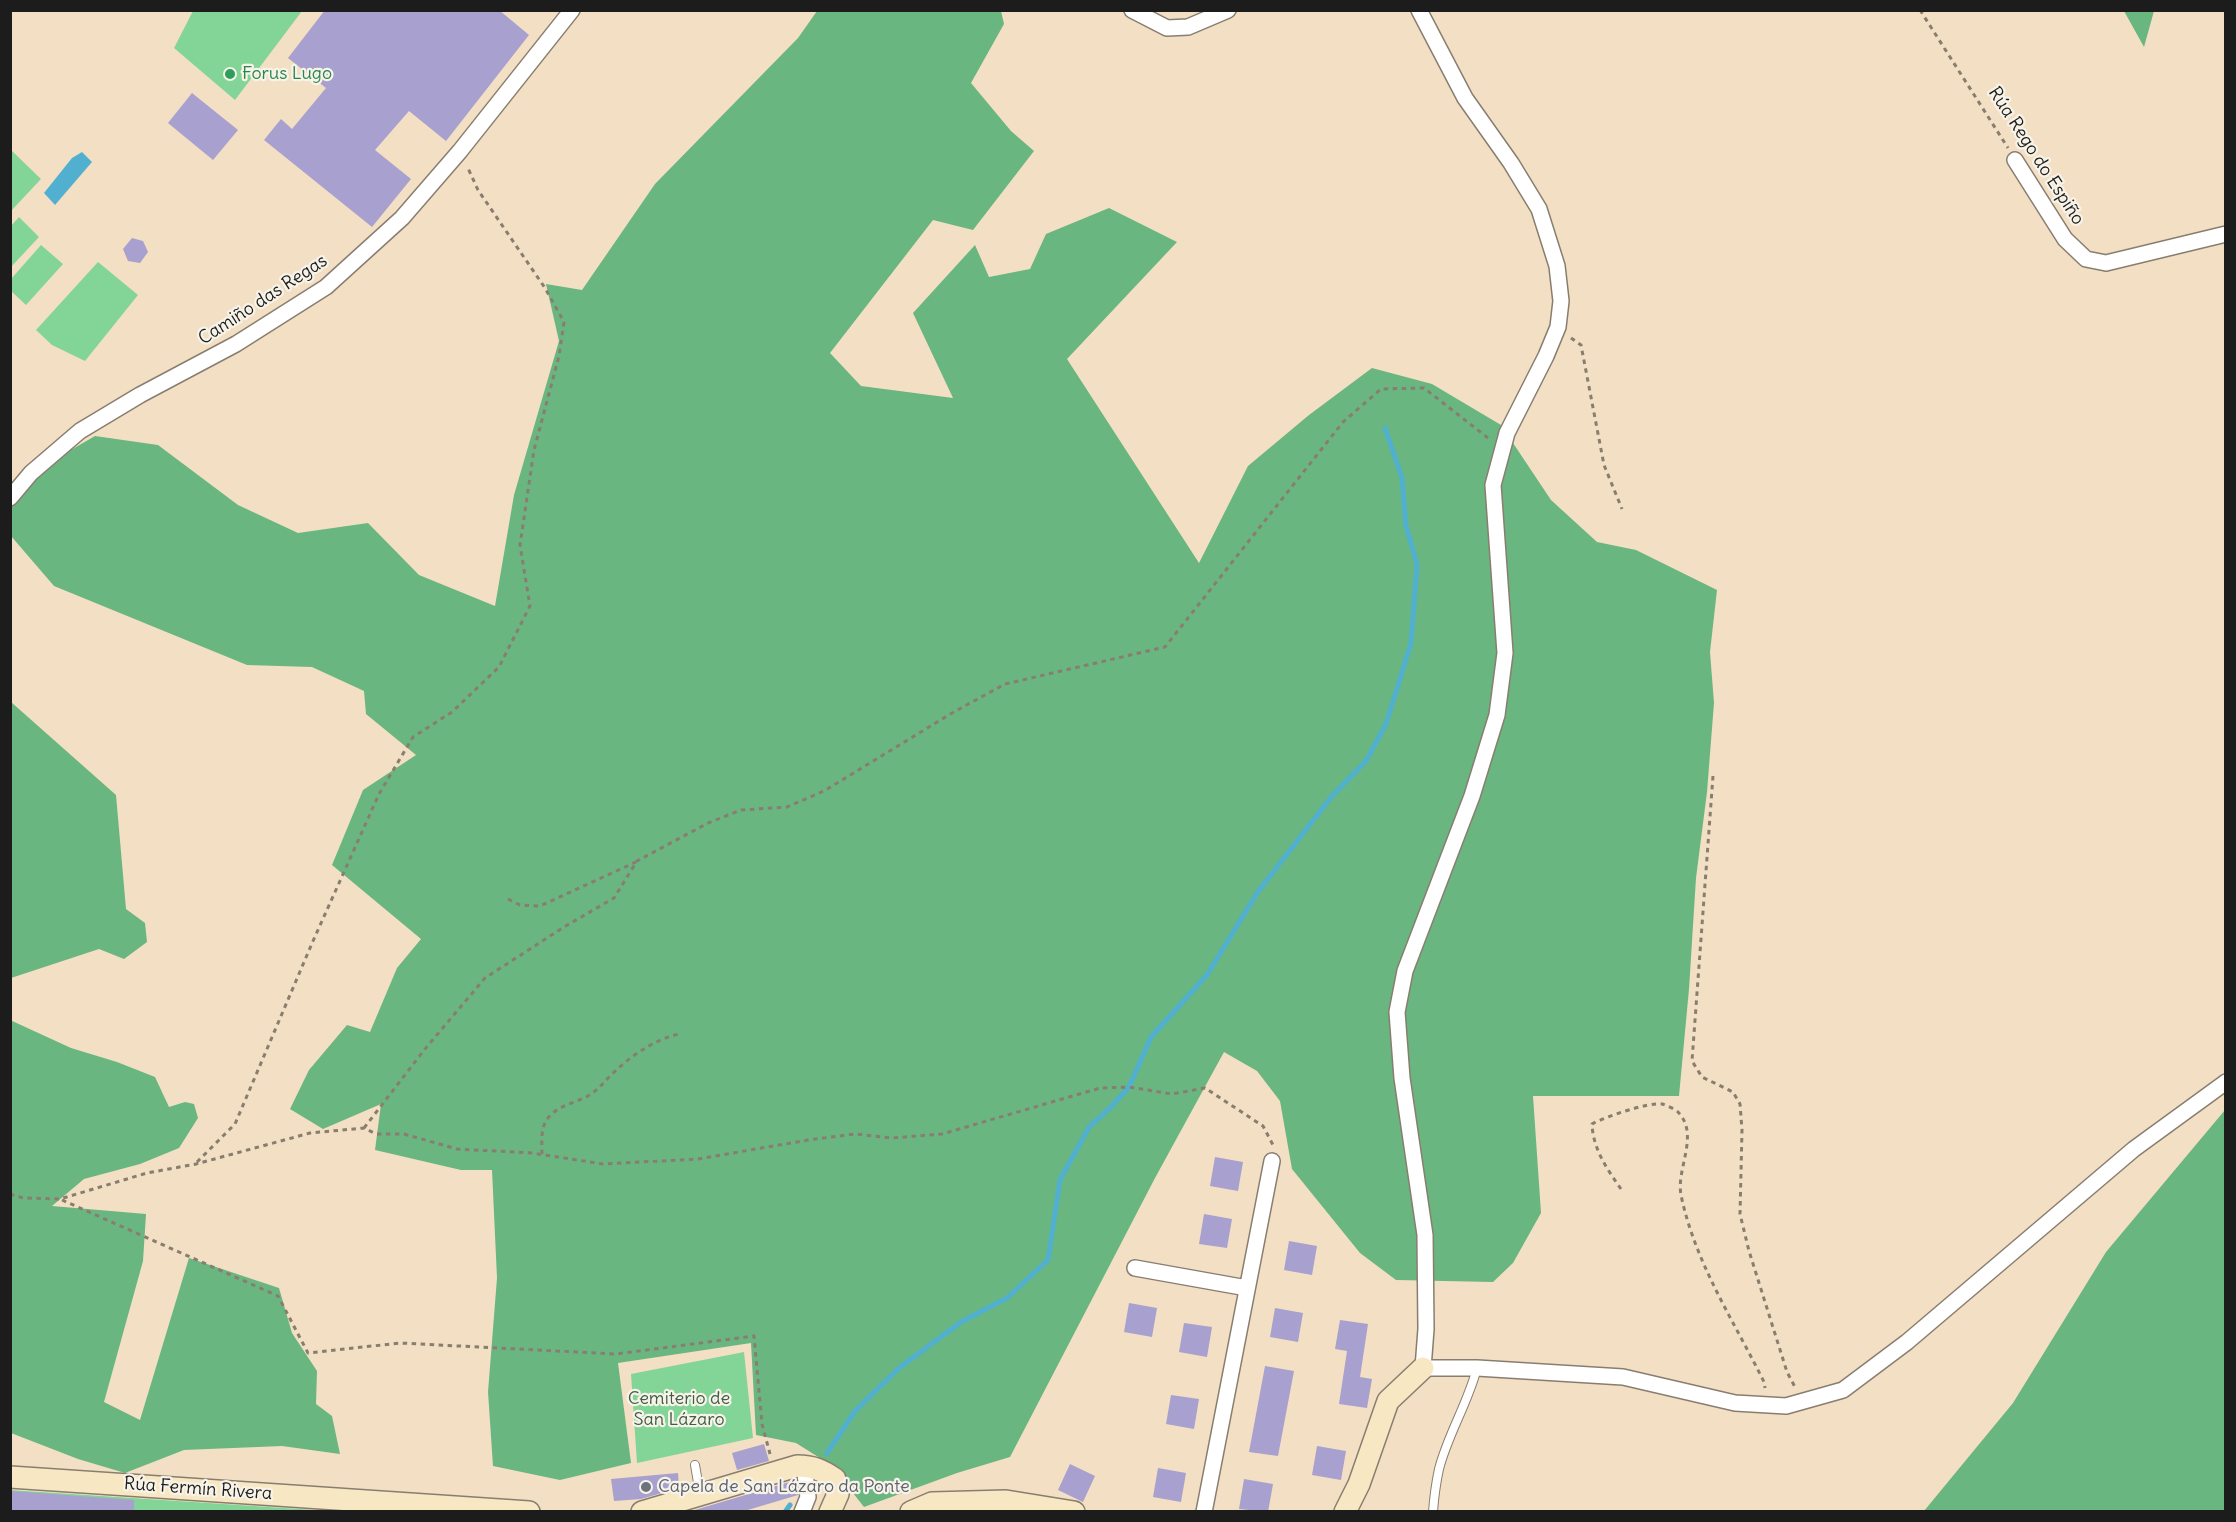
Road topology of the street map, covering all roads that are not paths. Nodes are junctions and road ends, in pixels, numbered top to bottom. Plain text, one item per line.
1 (572, 10) edge
2 (1132, 10) edge
3 (1228, 10) edge
4 (1419, 10) edge
5 (2015, 160) road end
6 (2226, 234) edge
7 (10, 498) edge
8 (2226, 1082) edge
9 (1272, 1161) road end
10 (1135, 1268) dead end
11 (1247, 1288) junction
12 (1423, 1368) junction
13 (1477, 1368) junction
14 (695, 1465) dead end
15 (804, 1466) junction
16 (10, 1477) edge
17 (700, 1496) junction
18 (529, 1512) edge
19 (642, 1512) edge
20 (802, 1512) edge
21 (830, 1512) edge
22 (911, 1512) edge
23 (1074, 1512) edge
24 (1204, 1512) edge
25 (1345, 1512) edge
26 (1432, 1512) edge

1 - 7 street, Camiño das Regas
2 - 3 street
4 - 12 street
5 - 6 street, Rúa Rego do Espiño
8 - 13 street
9 - 11 street
10 - 11 street
11 - 24 street
12 - 13 street
12 - 25 street
13 - 26 lane
14 - 17 lane
15 - 17 street
15 - 20 street
15 - 21 street
16 - 18 street, Rúa Fermín Rivera
17 - 19 street
22 - 23 street

